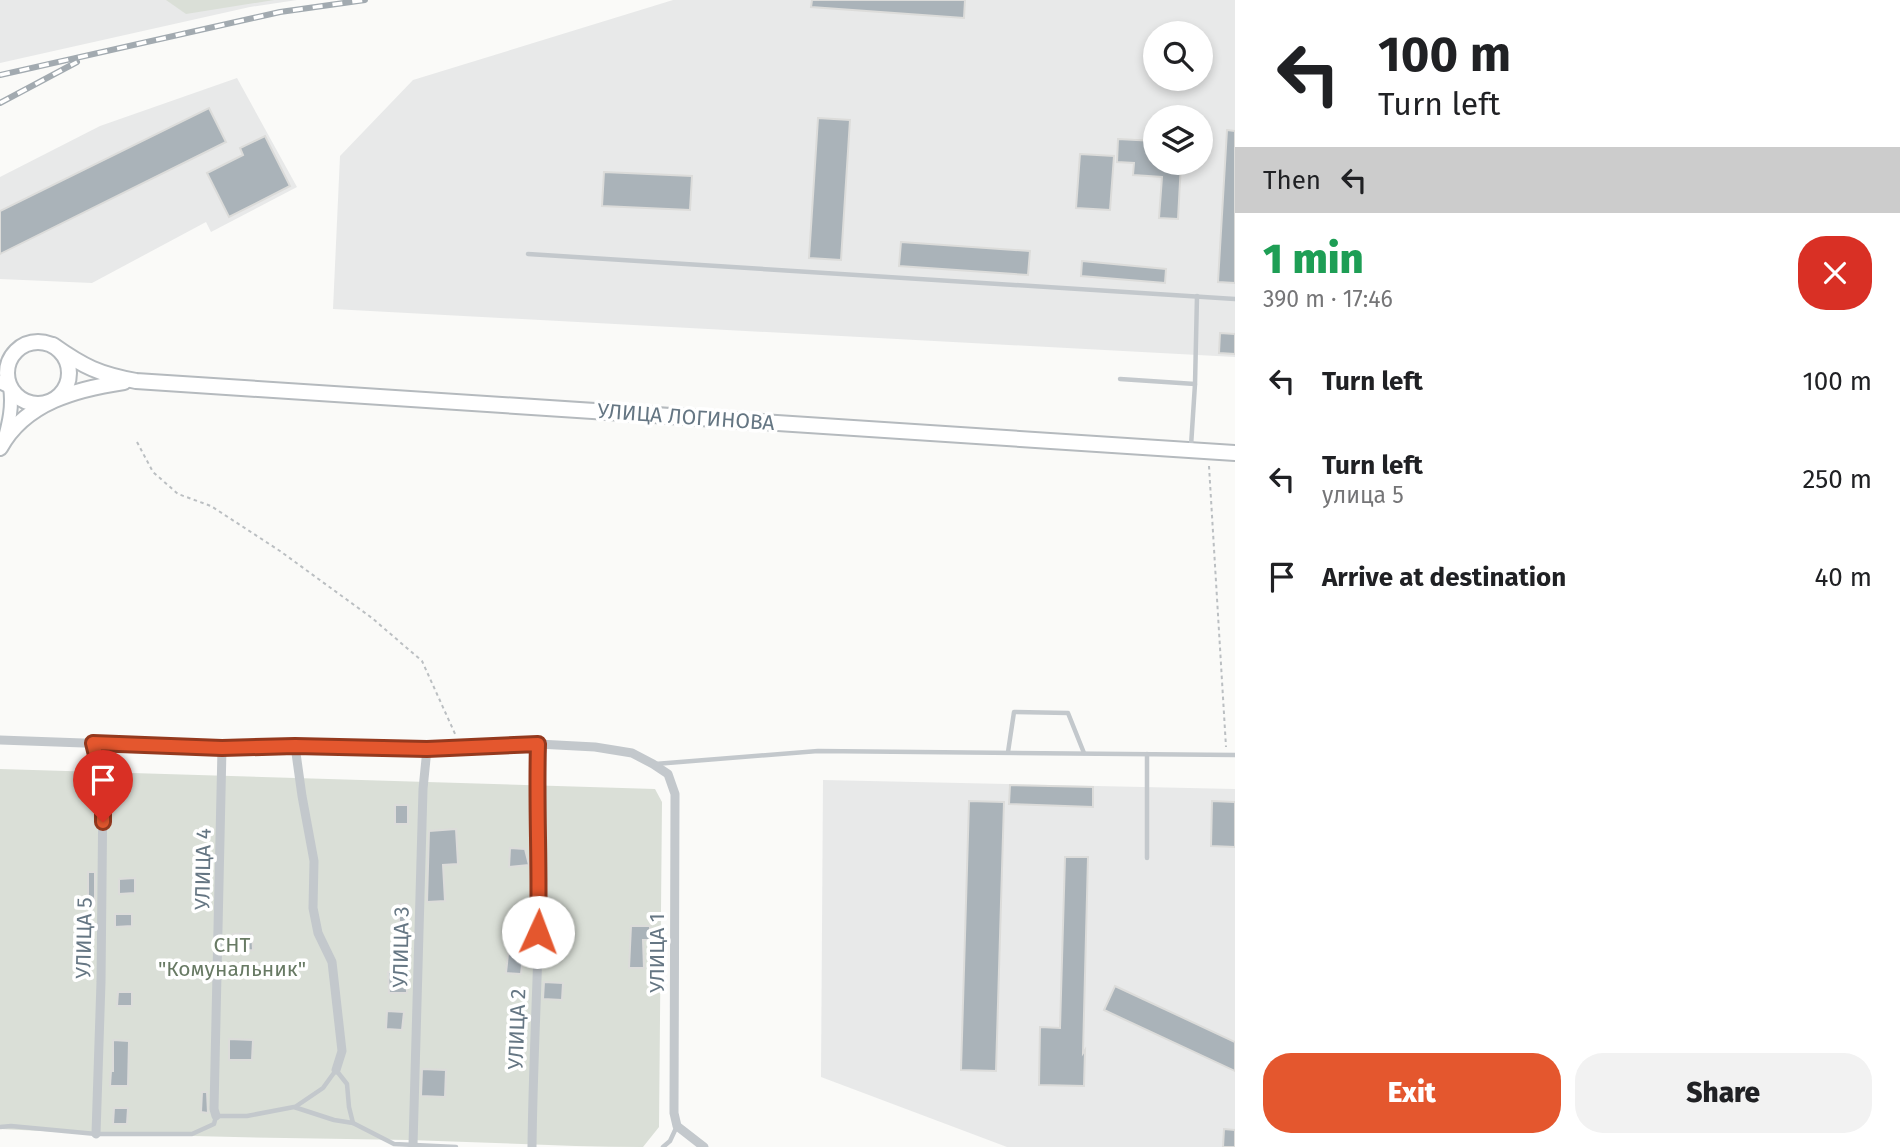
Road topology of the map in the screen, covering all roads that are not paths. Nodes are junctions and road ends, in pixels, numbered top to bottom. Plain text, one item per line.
1 (528, 254) dead end
2 (1197, 296) junction
3 (1235, 299) edge
4 (26, 343) junction
5 (53, 345) junction
6 (0, 354) edge
7 (1120, 379) dead end
8 (136, 381) junction
9 (1195, 384) junction
10 (5, 385) edge
11 (53, 400) junction
12 (2, 445) edge
13 (1191, 450) junction
14 (1235, 453) edge
15 (0, 740) edge
16 (93, 743) junction
17 (538, 744) junction
18 (295, 746) junction
19 (222, 748) junction
20 (427, 749) junction
21 (1008, 752) junction
22 (1084, 753) junction
23 (1147, 754) junction
24 (1235, 755) edge
25 (653, 764) junction
26 (1147, 858) dead end
27 (336, 1070) junction
28 (294, 1107) junction
29 (216, 1116) junction
30 (353, 1123) junction
31 (0, 1126) edge
32 (677, 1126) junction
33 (96, 1134) junction
34 (413, 1145) junction
35 (456, 1147) edge
36 (532, 1147) edge
37 (663, 1147) edge
38 (704, 1147) edge

1 - 2 lane
2 - 3 lane
2 - 9 lane
4 - 5 main road
4 - 6 main road
4 - 10 main road
5 - 8 main road
5 - 11 main road
7 - 9 lane
8 - 11 main road
8 - 13 main road, УЛИЦА ЛОГИНОВА
9 - 13 lane
10 - 11 main road
10 - 12 street
11 - 12 main road
13 - 14 main road, УЛИЦА ЛОГИНОВА
15 - 16 street
16 - 19 street
16 - 33 street, УЛИЦА 5
17 - 20 street
17 - 25 street
17 - 36 street, УЛИЦА 2
18 - 19 street
18 - 20 street
18 - 27 street
19 - 29 street, УЛИЦА 4
20 - 34 street, УЛИЦА 3
21 - 22 lane
21 - 22 lane
21 - 25 lane
22 - 23 lane
23 - 24 lane
23 - 26 lane
25 - 32 street, УЛИЦА 1
27 - 28 lane
27 - 30 lane
28 - 29 lane
28 - 30 lane
29 - 33 lane
30 - 34 lane
31 - 33 lane
32 - 37 lane
32 - 38 street
34 - 35 lane

